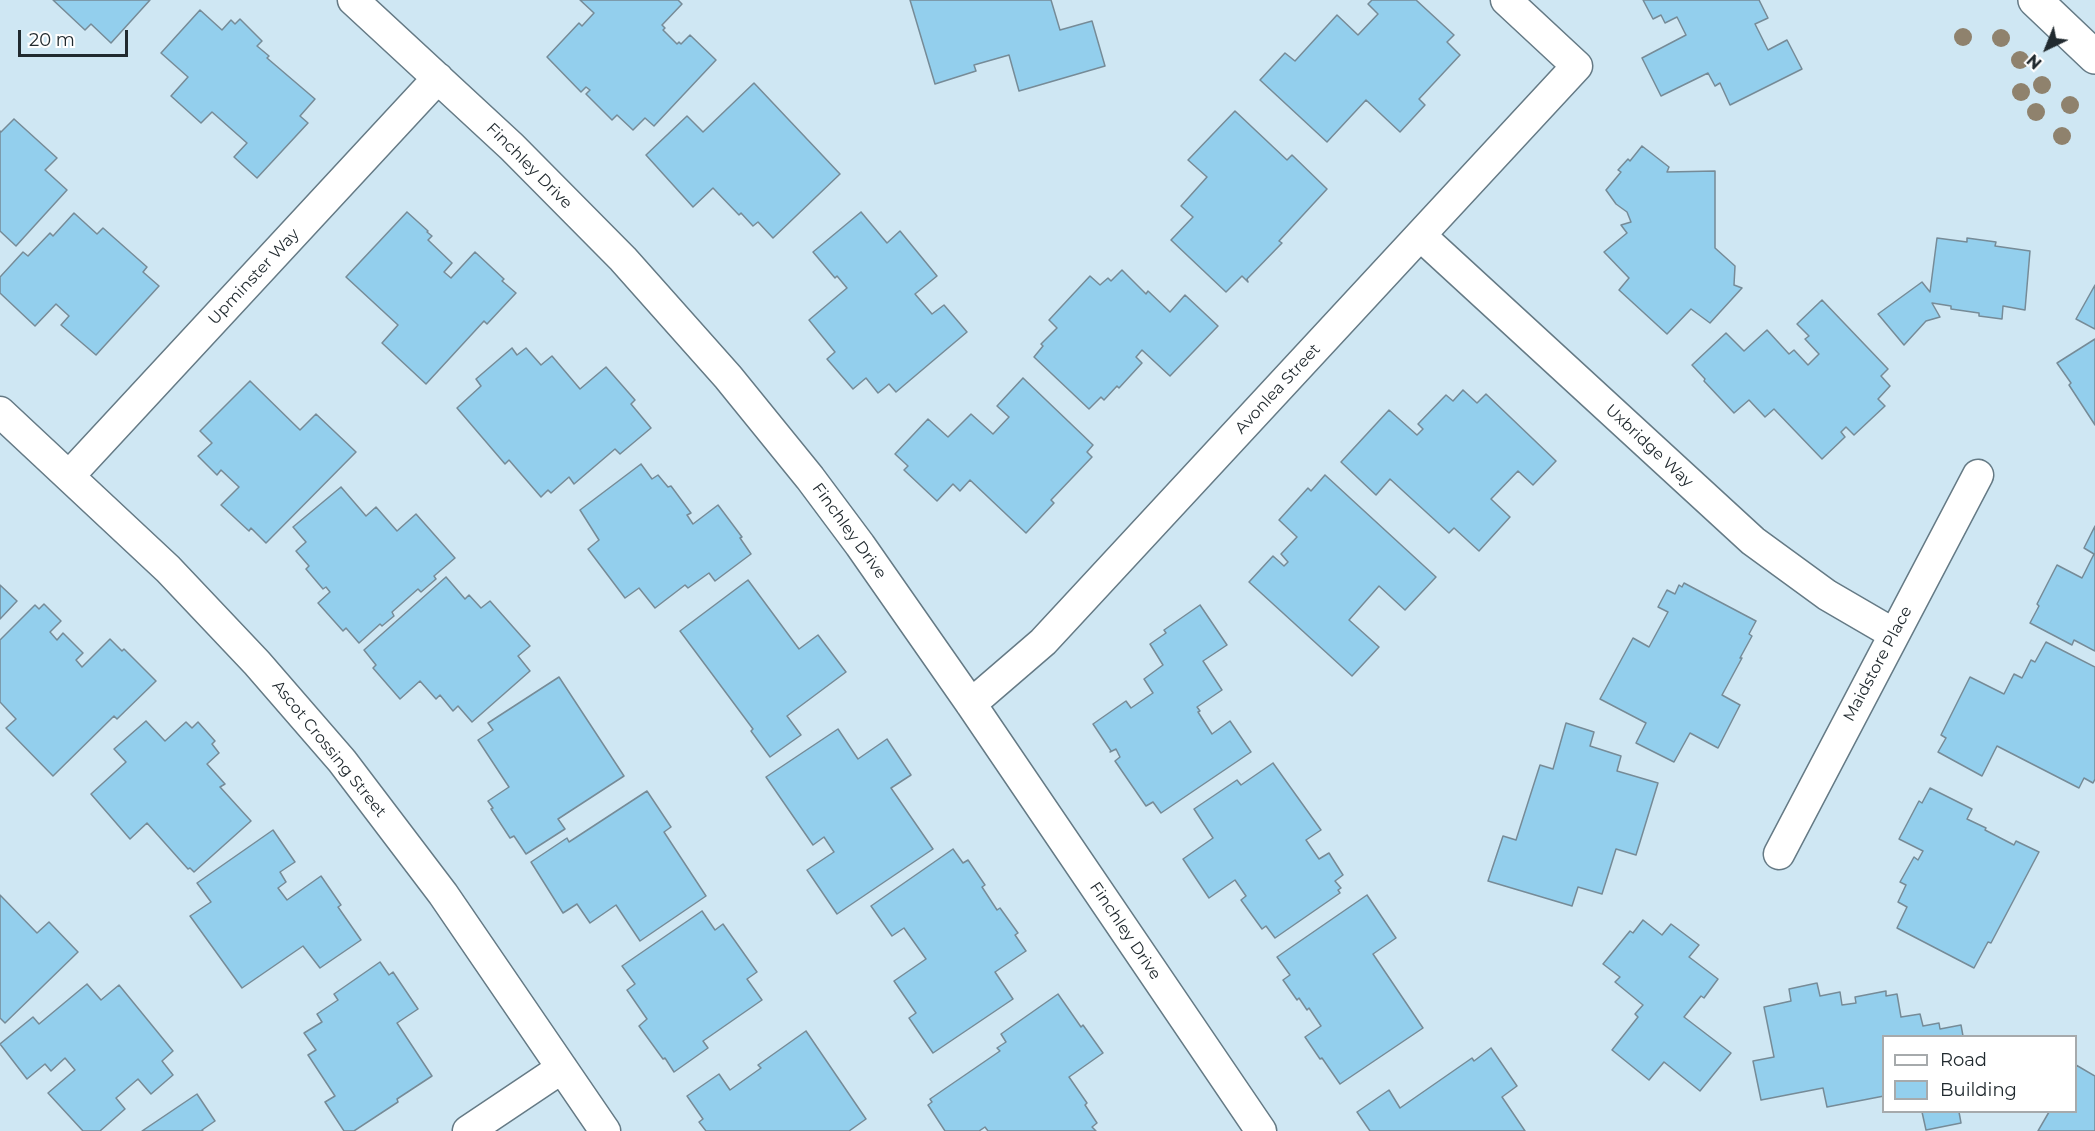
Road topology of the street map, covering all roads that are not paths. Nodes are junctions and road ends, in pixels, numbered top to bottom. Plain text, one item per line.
1 (353, 0) edge
2 (1506, 0) edge
3 (2035, 0) edge
4 (2095, 57) edge
5 (438, 78) junction
6 (1421, 236) junction
7 (0, 412) edge
8 (1978, 475) dead end
9 (69, 476) junction
10 (1894, 634) junction
11 (970, 704) junction
12 (1779, 854) dead end
13 (562, 1068) junction
14 (468, 1131) edge
15 (605, 1131) edge
16 (1261, 1131) edge

1 - 5 street, Finchley Drive
2 - 6 street, Avonlea Street
3 - 4 main road
5 - 9 street, Upminster Way
5 - 11 street, Finchley Drive
6 - 10 street, Uxbridge Way
6 - 11 street, Avonlea Street
7 - 9 street, Ascot Crossing Street
8 - 10 street, Maidstore Place
9 - 13 street, Ascot Crossing Street
10 - 12 street, Maidstore Place
11 - 16 street, Finchley Drive
13 - 14 street
13 - 15 street, Ascot Crossing Street

